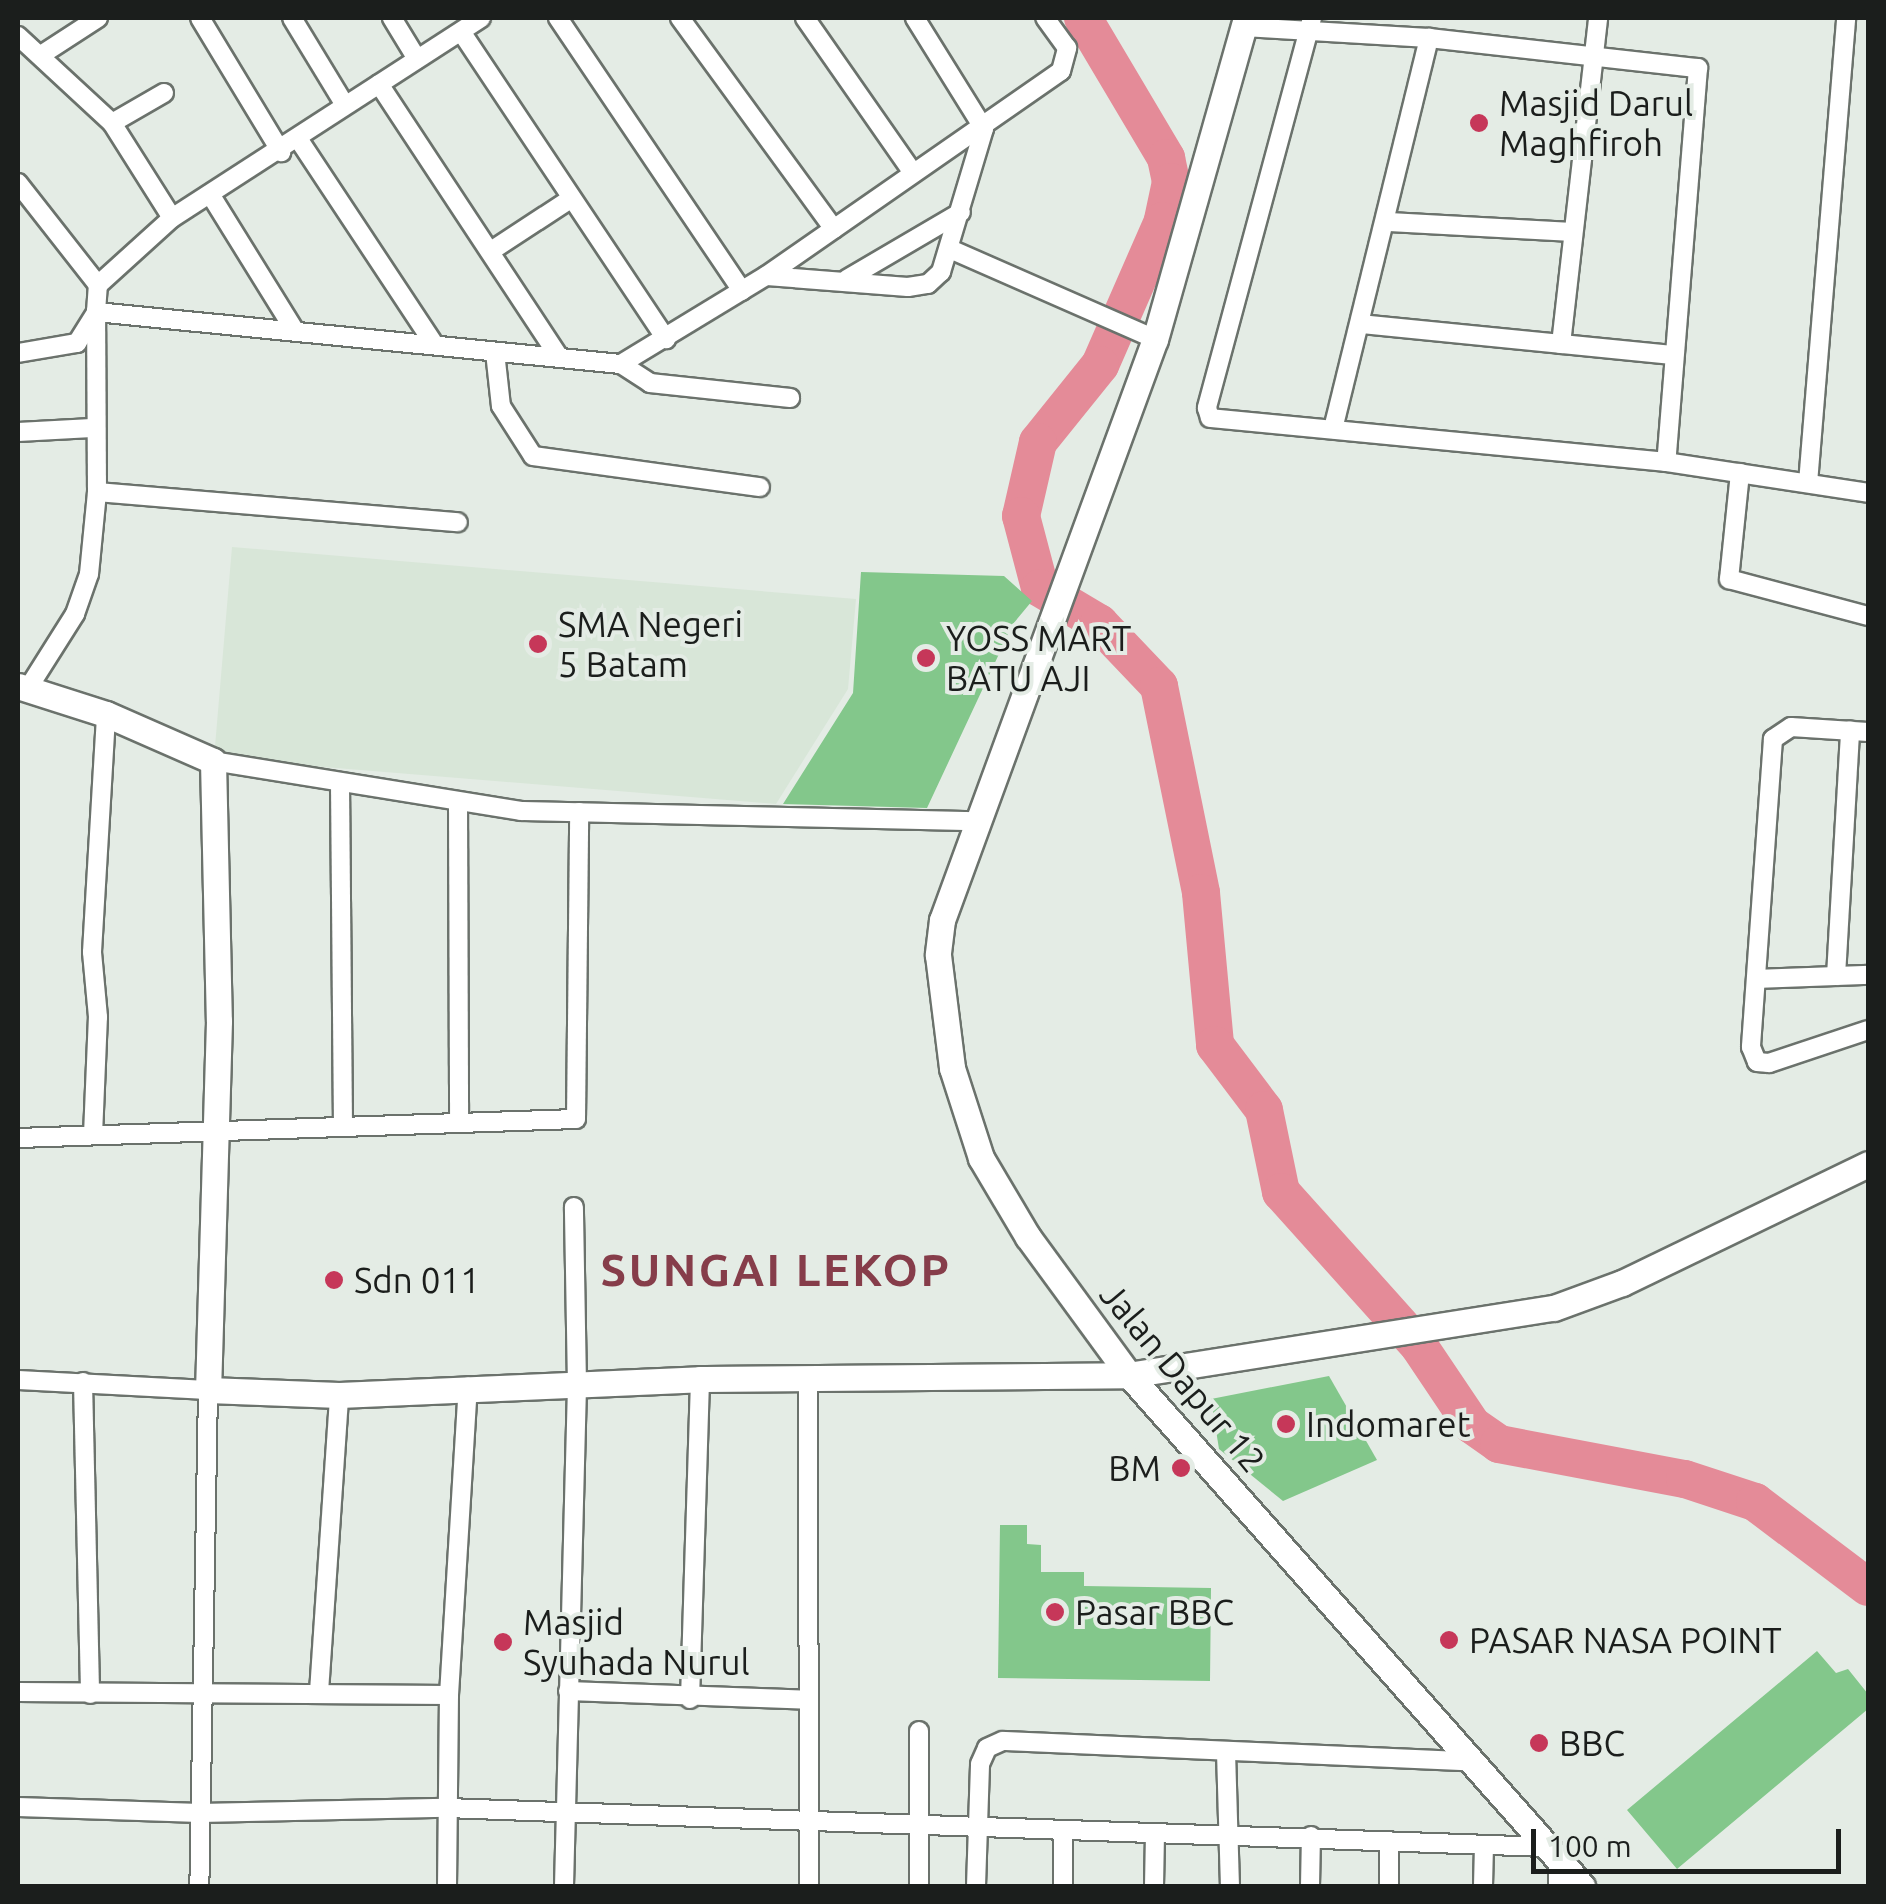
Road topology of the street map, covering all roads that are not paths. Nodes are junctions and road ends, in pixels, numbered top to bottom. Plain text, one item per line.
1 (98, 18) edge
2 (200, 18) edge
3 (292, 18) edge
4 (392, 18) edge
5 (481, 18) edge
6 (558, 18) edge
7 (680, 18) edge
8 (805, 18) edge
9 (916, 18) edge
10 (1045, 18) edge
11 (1598, 18) edge
12 (1846, 18) edge
13 (1245, 22) edge
14 (1310, 25) edge
15 (462, 33) junction
16 (18, 36) edge
17 (1429, 38) junction
18 (1593, 54) junction
19 (40, 55) junction
20 (417, 58) junction
21 (379, 84) junction
22 (164, 93) dead end
23 (344, 105) junction
24 (112, 123) junction
25 (984, 129) junction
26 (299, 140) junction
27 (280, 152) junction
28 (913, 173) junction
29 (18, 183) edge
30 (210, 194) junction
31 (570, 200) junction
32 (961, 212) junction
33 (172, 218) junction
34 (1389, 222) junction
35 (834, 228) junction
36 (1573, 232) junction
37 (494, 250) junction
38 (950, 250) junction
39 (766, 276) junction
40 (847, 279) junction
41 (98, 285) junction
42 (742, 290) junction
43 (96, 312) junction
44 (1362, 324) junction
45 (295, 331) junction
46 (1147, 334) junction
47 (666, 339) junction
48 (432, 342) junction
49 (1560, 344) junction
50 (18, 352) edge
51 (495, 352) junction
52 (1674, 355) junction
53 (559, 356) junction
54 (621, 364) junction
55 (790, 398) dead end
56 (92, 428) junction
57 (1333, 429) junction
58 (18, 432) edge
59 (1666, 462) junction
60 (1740, 473) junction
61 (1808, 484) junction
62 (760, 486) dead end
63 (97, 492) junction
64 (1868, 493) edge
65 (458, 522) dead end
66 (1868, 616) edge
67 (22, 688) edge
68 (106, 714) junction
69 (1860, 731) edge
70 (213, 761) junction
71 (340, 783) junction
72 (458, 802) junction
73 (580, 812) junction
74 (978, 822) junction
75 (1836, 976) junction
76 (1868, 976) edge
77 (1757, 980) junction
78 (1868, 1030) edge
79 (459, 1123) junction
80 (342, 1126) junction
81 (218, 1131) junction
82 (92, 1135) junction
83 (18, 1138) edge
84 (1868, 1164) edge
85 (574, 1207) dead end
86 (1130, 1375) junction
87 (808, 1377) junction
88 (18, 1380) edge
89 (700, 1380) junction
90 (82, 1382) junction
91 (577, 1384) junction
92 (468, 1387) junction
93 (208, 1390) junction
94 (339, 1395) junction
95 (568, 1691) junction
96 (18, 1692) edge
97 (200, 1692) junction
98 (320, 1692) junction
99 (90, 1694) junction
100 (449, 1695) junction
101 (690, 1698) junction
102 (808, 1700) junction
103 (919, 1732) dead end
104 (1226, 1752) junction
105 (1469, 1761) junction
106 (18, 1806) edge
107 (446, 1808) junction
108 (568, 1812) junction
109 (200, 1813) junction
110 (809, 1824) junction
111 (921, 1825) junction
112 (978, 1828) junction
113 (1062, 1831) junction
114 (1154, 1834) junction
115 (1230, 1834) junction
116 (1311, 1836) junction
117 (1389, 1840) junction
118 (1484, 1846) junction
119 (1552, 1854) junction
120 (199, 1886) edge
121 (446, 1886) edge
122 (564, 1886) edge
123 (809, 1886) edge
124 (919, 1886) edge
125 (976, 1886) edge
126 (1063, 1886) edge
127 (1154, 1886) edge
128 (1230, 1886) edge
129 (1310, 1886) edge
130 (1389, 1886) edge
131 (1483, 1886) edge
132 (1558, 1886) edge
133 (1582, 1886) edge

1 - 19 street
2 - 27 street
3 - 23 street
4 - 20 street
5 - 15 street
6 - 42 street
7 - 35 street
8 - 28 street
9 - 25 street
10 - 25 street
11 - 18 street
12 - 61 street
13 - 14 street
13 - 46 street, Jalan Dapur 12
14 - 17 street
14 - 57 street
15 - 20 street
15 - 31 street
16 - 19 street
17 - 18 street
17 - 34 street
18 - 36 street
18 - 52 street
19 - 24 street
20 - 21 street
21 - 23 street
21 - 37 street
22 - 24 street
23 - 26 street
24 - 33 street
25 - 28 street
25 - 32 street
26 - 27 street
26 - 48 street
27 - 30 street
28 - 35 street
29 - 41 street
30 - 33 street
30 - 45 street
31 - 37 street
31 - 47 street
32 - 38 street
32 - 40 street
33 - 41 street
34 - 36 street
34 - 44 street
35 - 39 street
36 - 49 street
37 - 53 street
38 - 40 street
38 - 46 street
39 - 40 street
39 - 42 street
41 - 43 street
42 - 47 street
43 - 45 street
43 - 50 street
43 - 56 street
44 - 49 street
44 - 57 street
45 - 48 street
46 - 74 street, Jalan Dapur 12
47 - 54 street
48 - 51 street
49 - 52 street
51 - 53 street
51 - 62 street
52 - 59 street
53 - 54 street
54 - 55 street
56 - 58 street
56 - 63 street
57 - 59 street
59 - 60 street
60 - 61 street
60 - 66 street
61 - 64 street
63 - 65 street
63 - 67 street
67 - 68 street
68 - 70 street
68 - 82 street
69 - 75 street
69 - 77 street
70 - 71 street
70 - 81 street
71 - 72 street
71 - 80 street
72 - 73 street
72 - 79 street
73 - 74 street
73 - 79 street
74 - 86 street, Jalan Dapur 12
75 - 76 street
75 - 77 street
77 - 78 street
79 - 80 street
80 - 81 street
81 - 82 street
81 - 93 street
82 - 83 street
84 - 86 street
85 - 91 street
86 - 87 street
86 - 105 street, Jalan Dapur 12
87 - 89 street
87 - 102 street
88 - 90 street
89 - 91 street
89 - 101 street
90 - 93 street
90 - 99 street
91 - 92 street
91 - 95 street
92 - 94 street
92 - 100 street
93 - 94 street
93 - 97 street
94 - 98 street
95 - 101 street
95 - 108 street
96 - 99 street
97 - 98 street
97 - 99 street
97 - 109 street
98 - 100 street
100 - 107 street
101 - 102 street
102 - 110 street
103 - 111 street
104 - 105 street
104 - 112 street
104 - 115 street
105 - 119 street, Jalan Dapur 12
106 - 109 street
107 - 108 street
107 - 109 street
107 - 121 street
108 - 110 street
108 - 122 street
109 - 120 street
110 - 111 street
110 - 123 street
111 - 112 street
111 - 124 street
112 - 113 street
112 - 125 street
113 - 114 street
113 - 126 street
114 - 115 street
114 - 127 street
115 - 116 street
115 - 128 street
116 - 117 street
116 - 129 street
117 - 118 street
117 - 130 street
118 - 119 street
118 - 131 street
119 - 132 street
119 - 133 street, Jalan Dapur 12

